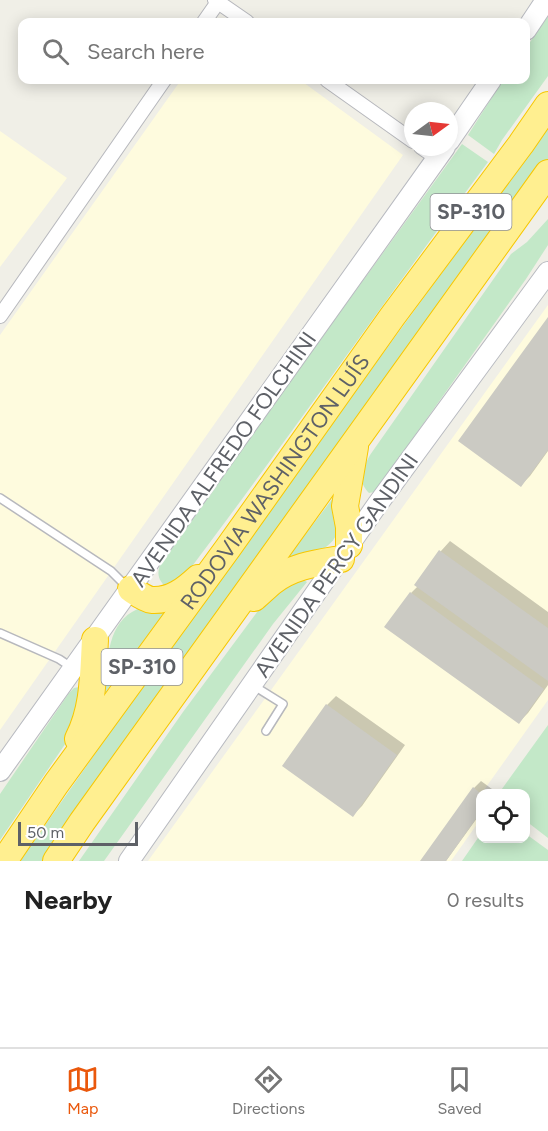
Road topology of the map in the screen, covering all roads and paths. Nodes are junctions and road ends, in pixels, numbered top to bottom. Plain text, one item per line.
1 (546, 0) edge
2 (217, 1) edge
3 (206, 18) edge
4 (241, 18) edge
5 (530, 23) edge
6 (161, 84) edge
7 (333, 84) edge
8 (488, 84) edge
9 (548, 105) edge
10 (458, 128) edge
11 (404, 135) edge
12 (431, 156) edge
13 (548, 173) edge
14 (548, 272) edge
15 (0, 316) edge
16 (357, 440) junction
17 (0, 498) edge
18 (346, 498) junction
19 (377, 505) junction
20 (228, 548) junction
21 (345, 552) junction
22 (130, 589) junction
23 (219, 632) junction
24 (0, 633) edge
25 (95, 640) junction
26 (74, 669) junction
27 (252, 685) junction
28 (266, 731) dead end
29 (0, 771) edge
30 (56, 784) junction
31 (4, 861) edge
32 (56, 861) edge
33 (129, 861) edge

1 - 5 main road
2 - 3 street
2 - 4 street
6 - 15 street
7 - 11 street
8 - 10 main road
9 - 20 highway, RODOVIA WASHINGTON LUÍS / SP-310
12 - 22 main road, AVENIDA ALFREDO FOLCHINI
13 - 16 highway, RODOVIA WASHINGTON LUÍS / SP-310
14 - 19 main road, AVENIDA PERCY GANDINI
16 - 18 highway
16 - 23 highway, RODOVIA WASHINGTON LUÍS / SP-310
17 - 22 lane
18 - 19 main road
18 - 21 highway
19 - 21 main road, AVENIDA PERCY GANDINI
20 - 22 highway
20 - 30 highway, RODOVIA WASHINGTON LUÍS / SP-310
21 - 23 highway
21 - 27 main road, AVENIDA PERCY GANDINI
22 - 25 main road, AVENIDA ALFREDO FOLCHINI
23 - 32 highway, RODOVIA WASHINGTON LUÍS / SP-310
24 - 26 lane
25 - 26 main road, AVENIDA ALFREDO FOLCHINI
25 - 30 highway
26 - 29 main road, AVENIDA ALFREDO FOLCHINI
27 - 28 lane
27 - 33 main road, AVENIDA PERCY GANDINI
30 - 31 highway, RODOVIA WASHINGTON LUÍS / SP-310

